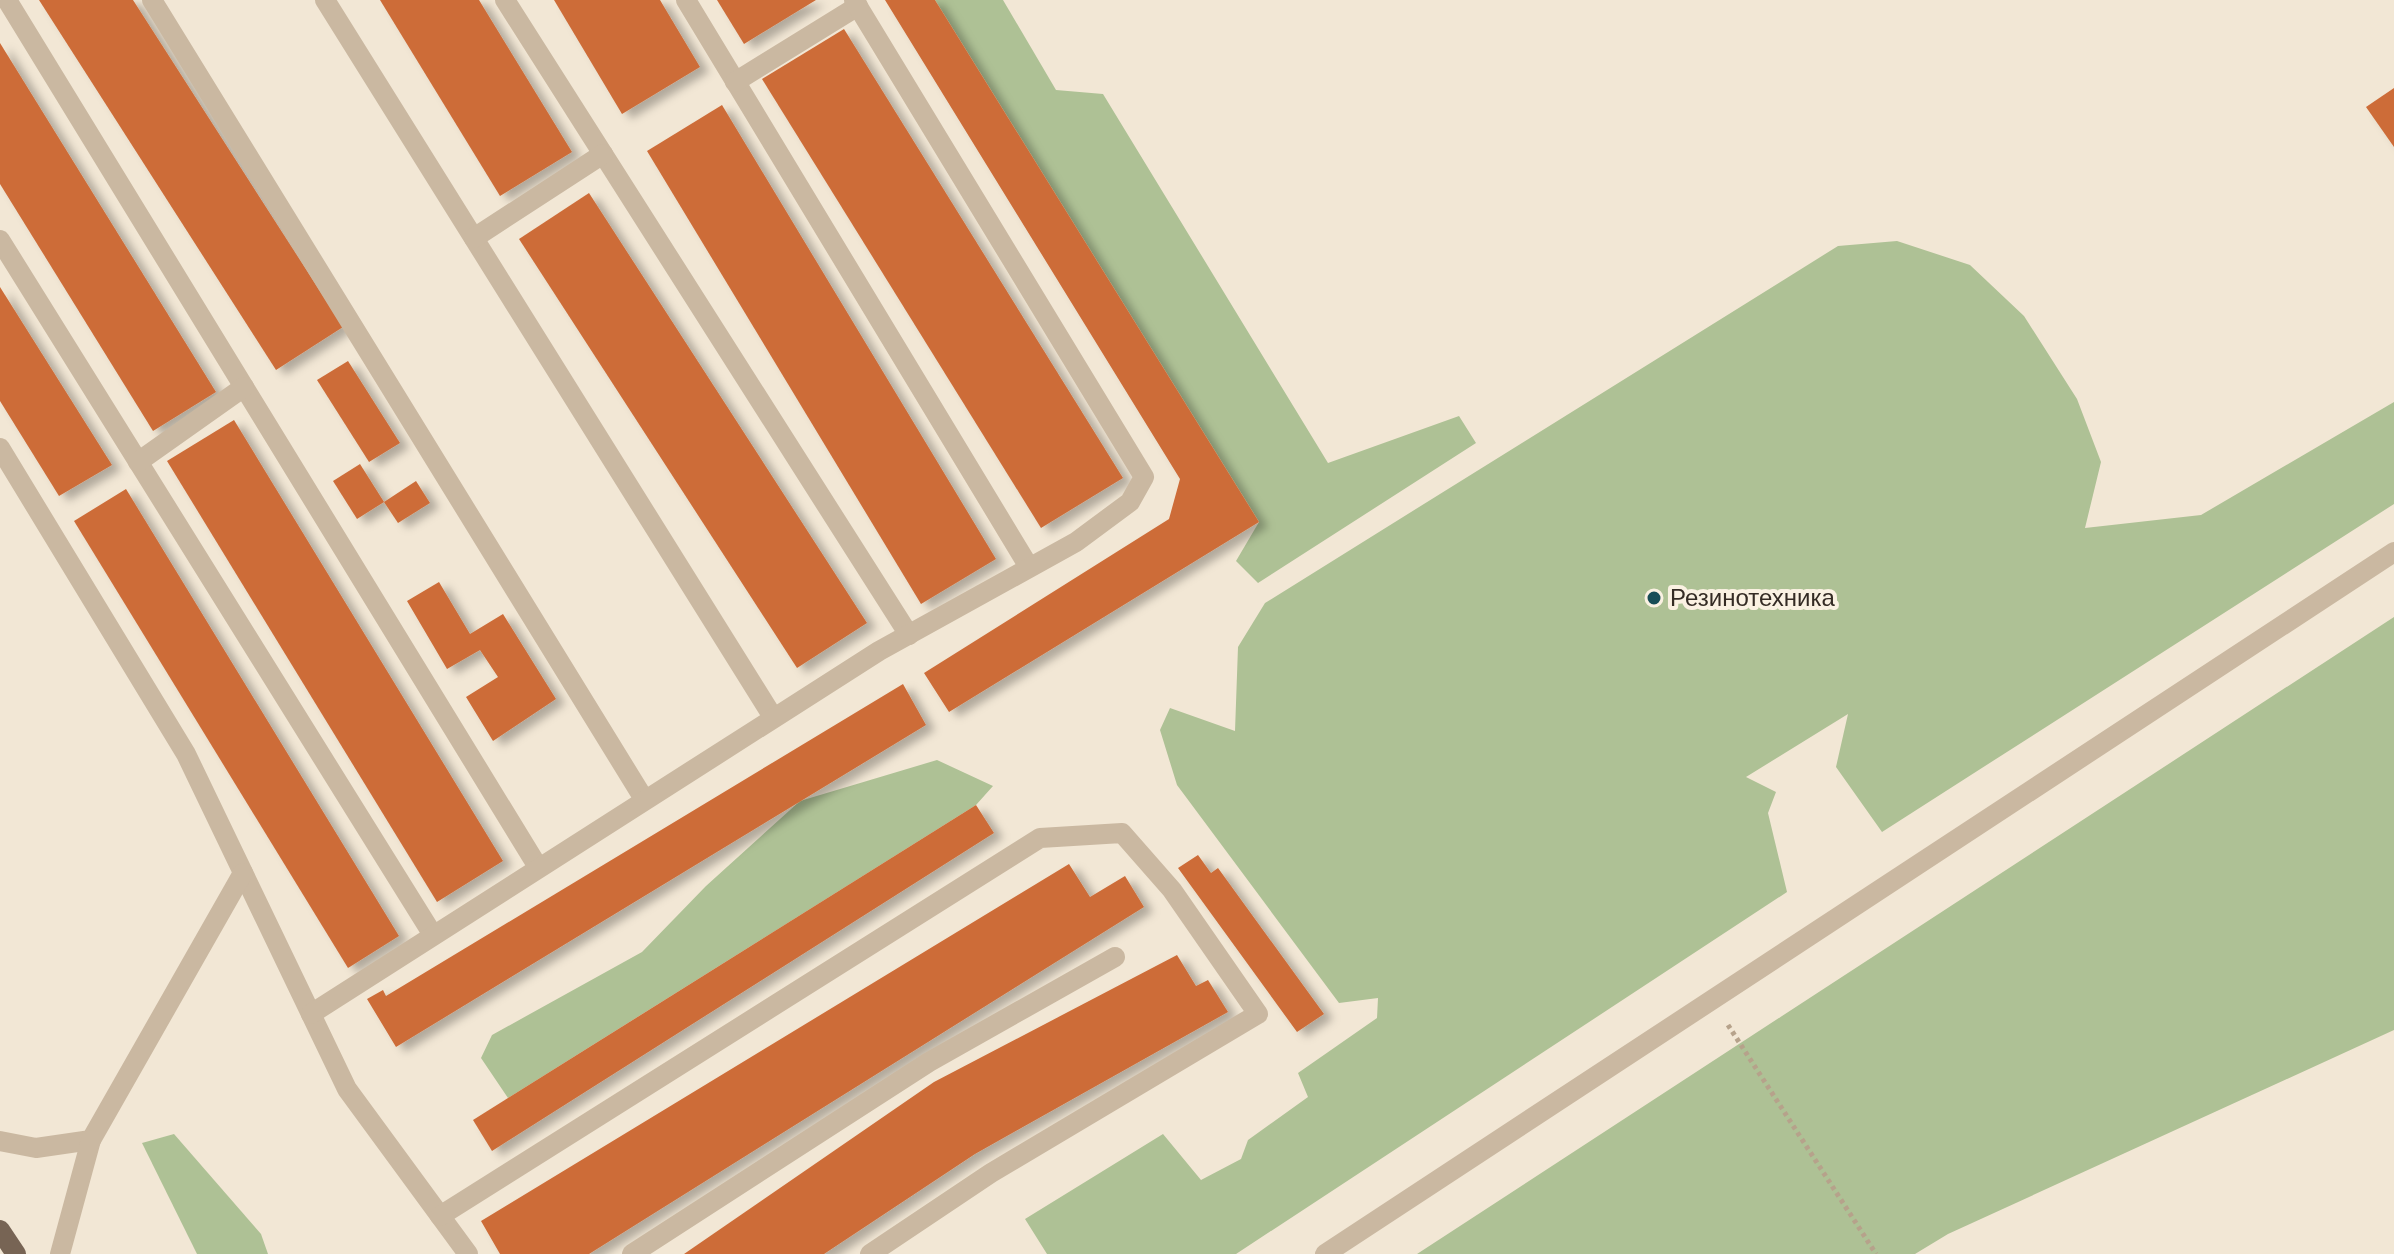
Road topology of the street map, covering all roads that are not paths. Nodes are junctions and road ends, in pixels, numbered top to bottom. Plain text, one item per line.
1 (7, 0) edge
2 (152, 0) edge
3 (325, 0) edge
4 (505, 0) edge
5 (686, 0) edge
6 (856, 3) edge
7 (735, 82) junction
8 (603, 154) junction
9 (474, 238) junction
10 (0, 240) edge
11 (244, 387) junction
12 (0, 448) edge
13 (138, 462) junction
14 (2394, 552) edge
15 (1029, 567) junction
16 (909, 635) junction
17 (773, 717) junction
18 (644, 799) junction
19 (538, 867) junction
20 (243, 873) junction
21 (433, 935) junction
22 (1115, 957) dead end
23 (311, 1014) junction
24 (91, 1140) junction
25 (0, 1141) edge
26 (440, 1216) junction
27 (0, 1230) edge
28 (16, 1254) edge
29 (60, 1254) edge
30 (468, 1254) edge
31 (632, 1254) edge
32 (870, 1254) edge
33 (1325, 1254) edge

1 - 11 street
2 - 18 street
3 - 9 street
4 - 8 street
5 - 7 street
6 - 7 street
6 - 15 street
7 - 15 street
8 - 9 street
8 - 16 street
9 - 17 street
10 - 13 street
11 - 13 street
11 - 19 street
12 - 20 street
13 - 21 street
14 - 33 street
15 - 16 street
16 - 17 street
17 - 18 street
18 - 19 street
19 - 21 street
20 - 23 street
20 - 24 street
21 - 23 street
22 - 31 street
23 - 26 street
24 - 25 street
24 - 29 street
26 - 30 street
26 - 32 street
27 - 28 main road

